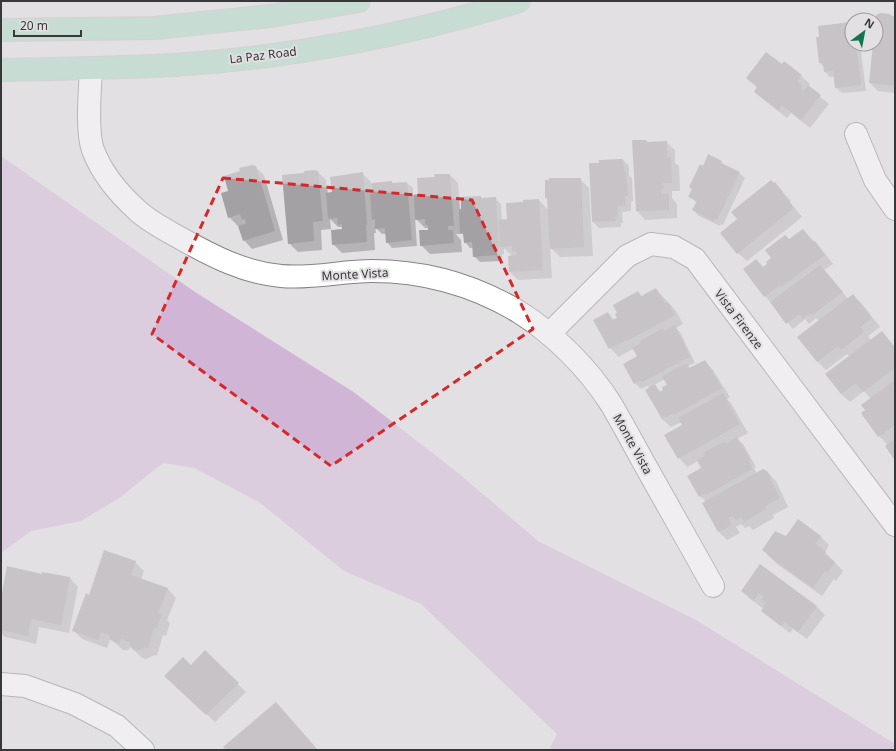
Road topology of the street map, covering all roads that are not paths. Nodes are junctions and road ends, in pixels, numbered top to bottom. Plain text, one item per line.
1 (359, 1) edge
2 (519, 1) edge
3 (1, 30) edge
4 (91, 68) junction
5 (1, 70) edge
6 (856, 134) dead end
7 (895, 210) edge
8 (549, 334) junction
9 (895, 526) edge
10 (713, 586) dead end
11 (1, 684) edge
12 (144, 750) edge

1 - 3 main road
2 - 4 main road, La Paz Road
4 - 5 main road, La Paz Road
4 - 8 street, Monte Vista
6 - 7 street
8 - 9 street, Vista Firenze
8 - 10 street, Monte Vista
11 - 12 street

